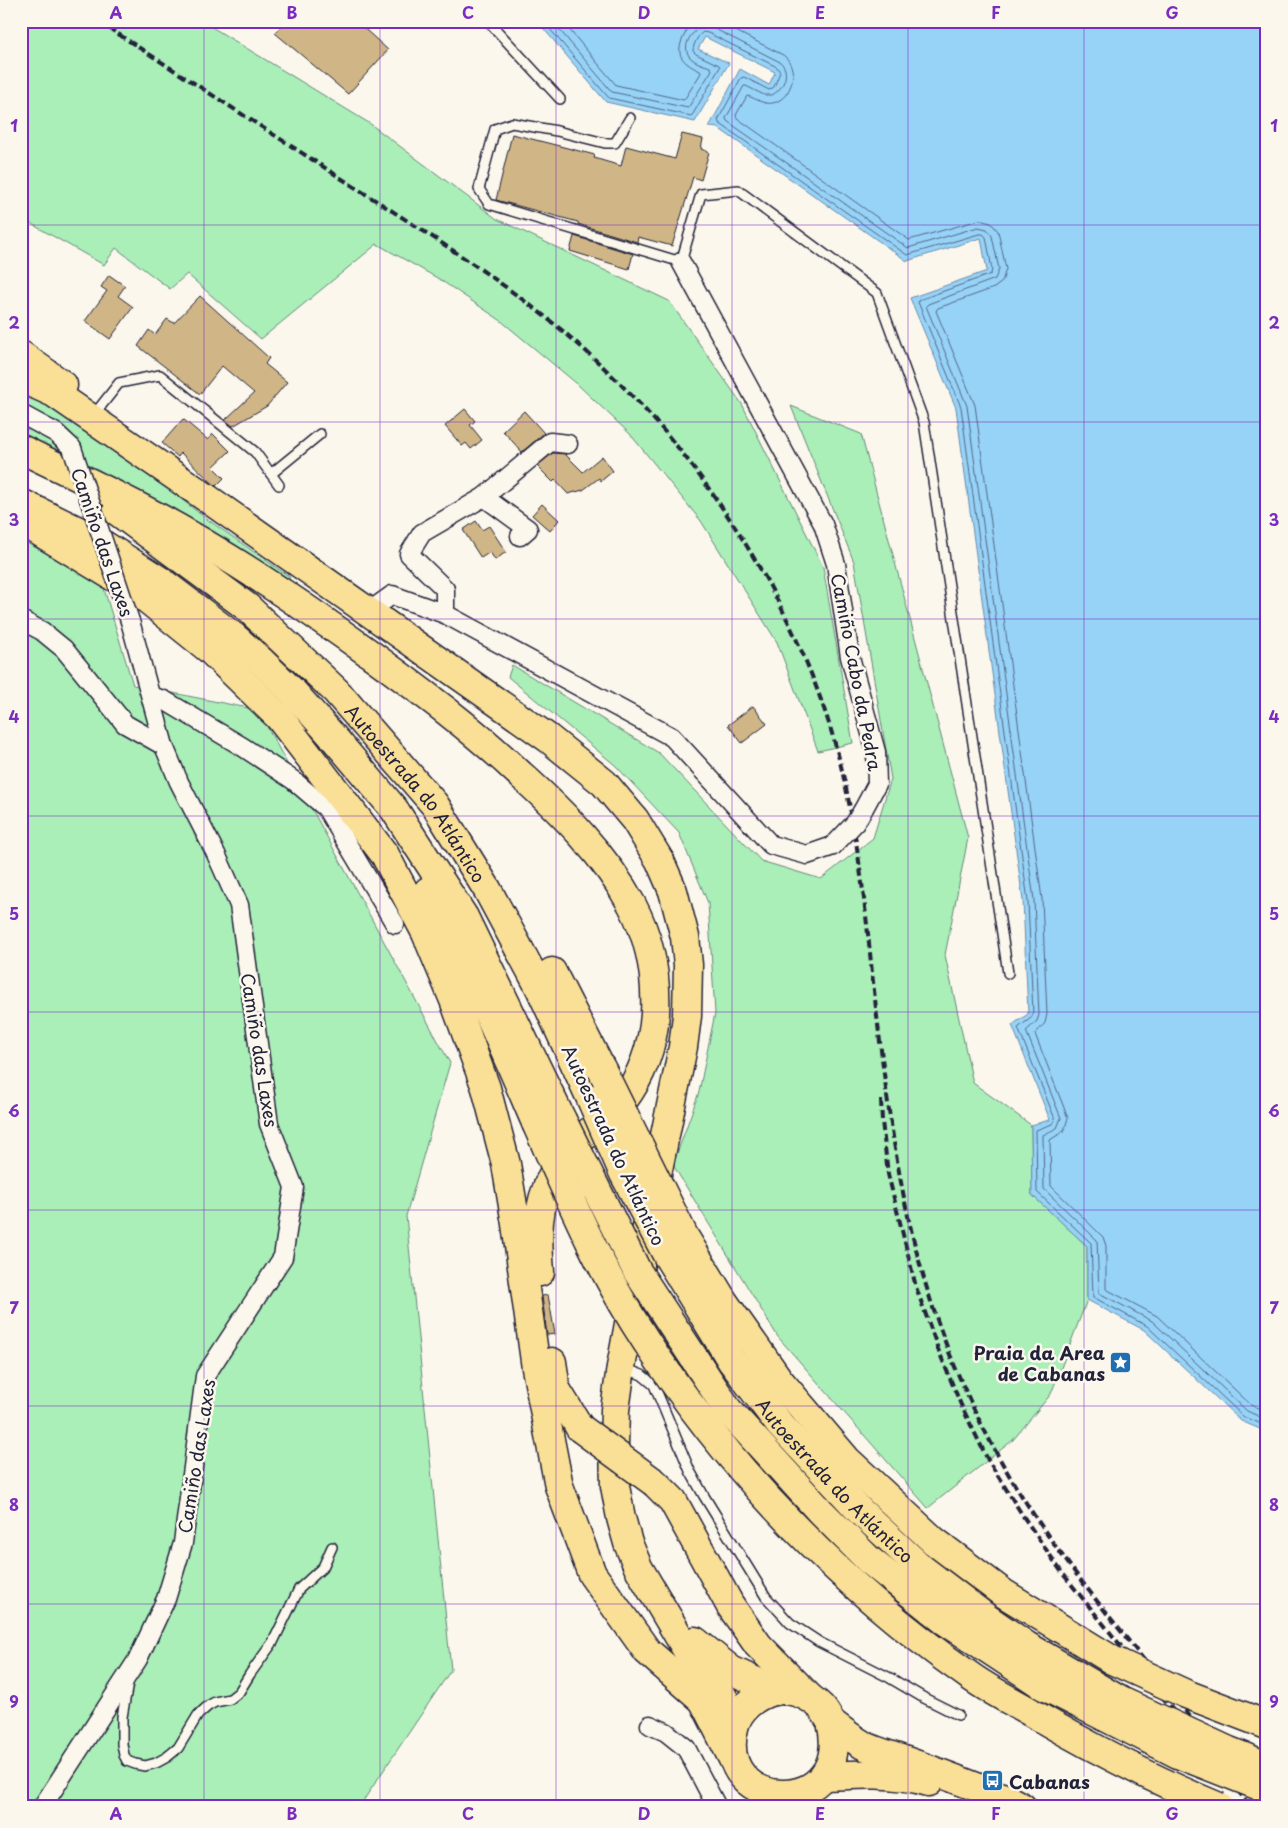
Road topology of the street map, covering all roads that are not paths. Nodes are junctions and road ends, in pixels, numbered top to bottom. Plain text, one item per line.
1 (488, 21) edge
2 (560, 99) dead end
3 (630, 118) dead end
4 (681, 262) junction
5 (21, 355) edge
6 (21, 378) edge
7 (97, 411) junction
8 (21, 414) edge
9 (320, 434) dead end
10 (568, 444) dead end
11 (21, 449) edge
12 (21, 459) edge
13 (271, 474) junction
14 (279, 485) dead end
15 (201, 494) junction
16 (484, 497) junction
17 (21, 503) edge
18 (21, 523) edge
19 (520, 536) dead end
20 (247, 607) junction
21 (367, 613) junction
22 (445, 614) junction
23 (21, 620) edge
24 (151, 696) junction
25 (164, 746) junction
26 (395, 924) dead end
27 (1008, 973) dead end
28 (549, 1122) junction
29 (621, 1367) junction
30 (332, 1547) dead end
31 (664, 1610) junction
32 (130, 1671) junction
33 (776, 1691) junction
34 (810, 1698) junction
35 (958, 1714) dead end
36 (735, 1721) junction
37 (831, 1722) junction
38 (650, 1725) dead end
39 (1267, 1725) edge
40 (734, 1761) junction
41 (1267, 1766) edge
42 (824, 1776) junction
43 (1267, 1789) edge
44 (42, 1807) edge
45 (717, 1807) edge
46 (1008, 1807) edge
47 (1022, 1807) edge
48 (1219, 1807) edge

1 - 2 lane
3 - 4 lane
4 - 22 street, Camiño Cabo da Pedra, bridge
4 - 27 lane
5 - 7 highway
6 - 15 highway
7 - 13 lane
7 - 15 highway
8 - 24 street, Camiño das Laxes, bridge
9 - 13 lane
10 - 16 street
11 - 34 highway, bridge
12 - 20 highway, Autoestrada do Atlántico
13 - 14 lane
15 - 21 highway
16 - 19 street
16 - 22 street
17 - 28 highway, Autoestrada do Atlántico
18 - 40 highway
20 - 39 highway, bridge
20 - 41 highway, Autoestrada do Atlántico, bridge
21 - 22 street, Camiño Cabo da Pedra
21 - 29 highway
23 - 25 street
24 - 25 street, Camiño das Laxes
24 - 26 street
25 - 32 street, Camiño das Laxes
28 - 43 highway, Autoestrada do Atlántico, bridge
28 - 48 highway, bridge
29 - 31 highway
29 - 35 lane
30 - 32 lane
31 - 33 highway
31 - 36 highway
32 - 44 street, Camiño das Laxes
33 - 34 highway
33 - 36 highway
34 - 37 highway
36 - 40 highway
37 - 42 highway
37 - 47 highway
38 - 45 street
40 - 42 highway
42 - 46 highway

